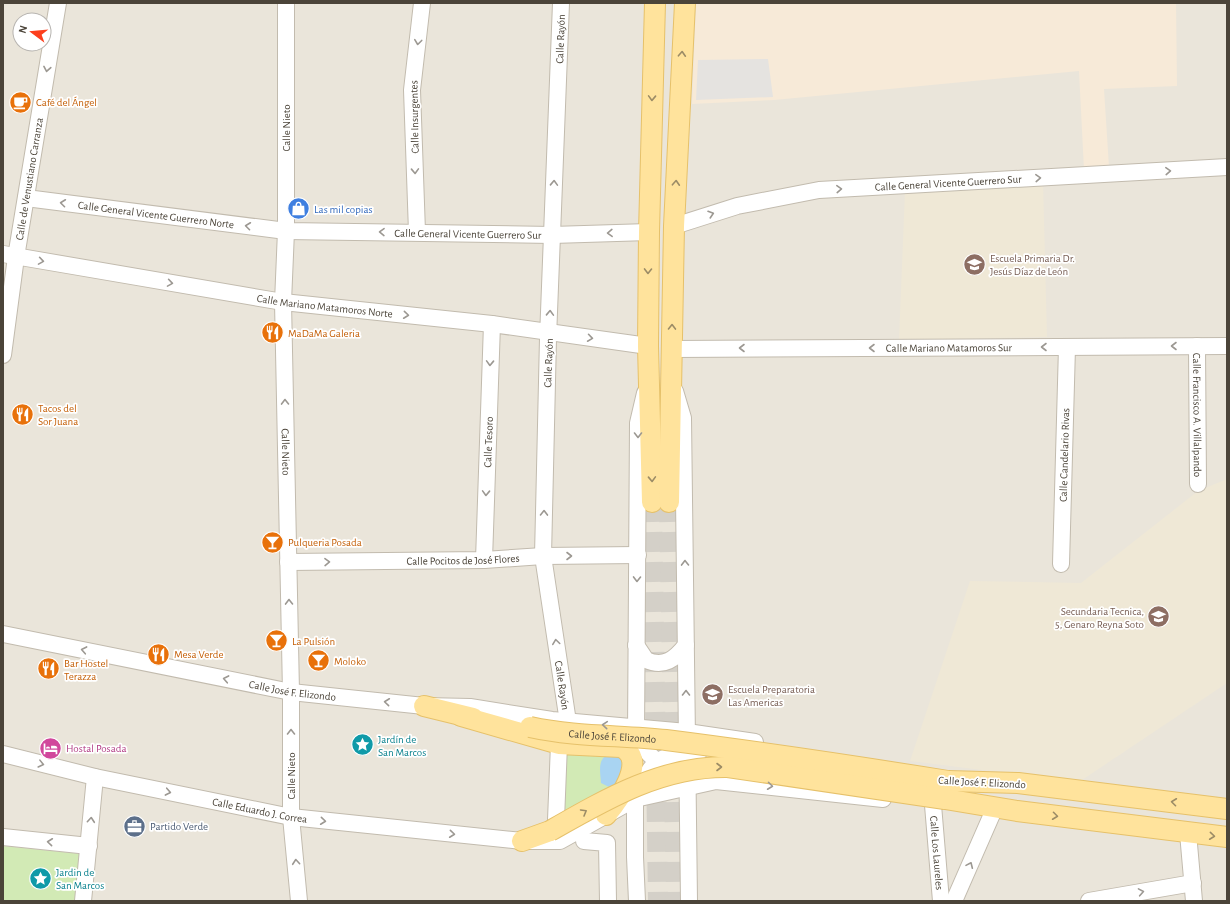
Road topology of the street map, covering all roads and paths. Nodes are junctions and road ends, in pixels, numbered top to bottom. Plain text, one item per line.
1 (58, 3) edge
2 (286, 3) edge
3 (422, 3) edge
4 (561, 3) edge
5 (655, 3) edge
6 (685, 3) edge
7 (1227, 167) edge
8 (26, 198) junction
9 (674, 226) junction
10 (286, 231) junction
11 (417, 232) junction
12 (649, 232) junction
13 (552, 235) junction
14 (9, 256) edge
15 (283, 302) junction
16 (492, 324) junction
17 (549, 332) junction
18 (648, 346) junction
19 (1067, 346) junction
20 (1197, 346) junction
21 (1227, 346) edge
22 (672, 349) junction
23 (3, 355) edge
24 (672, 380) junction
25 (648, 384) junction
26 (1198, 484) dead end
27 (638, 555) junction
28 (544, 556) junction
29 (484, 560) junction
30 (288, 562) junction
31 (1061, 564) dead end
32 (3, 634) edge
33 (636, 645) junction
34 (686, 645) junction
35 (291, 692) junction
36 (424, 706) junction
37 (461, 716) junction
38 (568, 722) junction
39 (636, 728) junction
40 (687, 732) junction
41 (758, 743) junction
42 (559, 744) junction
43 (3, 754) edge
44 (688, 754) junction
45 (656, 762) junction
46 (95, 777) junction
47 (1018, 783) junction
48 (691, 787) junction
49 (942, 795) junction
50 (635, 799) junction
51 (1227, 809) edge
52 (993, 812) junction
53 (1017, 812) junction
54 (606, 815) junction
55 (292, 817) junction
56 (553, 826) junction
57 (635, 828) junction
58 (1188, 833) junction
59 (3, 837) edge
60 (1227, 837) edge
61 (522, 841) junction
62 (584, 841) dead end
63 (89, 846) junction
64 (634, 857) junction
65 (1192, 883) junction
66 (83, 901) edge
67 (299, 901) edge
68 (608, 901) edge
69 (630, 901) edge
70 (637, 901) edge
71 (689, 901) edge
72 (699, 901) edge
73 (941, 901) edge
74 (954, 901) edge
75 (1089, 901) edge
76 (1194, 901) edge

1 -> 8 street, Calle de Venustiano Carranza
2 - 10 street, Calle Nieto
3 -> 11 street, Calle Insurgentes
13 -> 4 street, Calle Rayón
5 -> 12 main road
9 -> 6 main road
9 -> 7 street, Calle General Vicente Guerrero Sur
10 -> 8 street, Calle General Vicente Guerrero Norte
8 - 14 street, Calle de Venustiano Carranza
22 -> 9 main road
11 -> 10 street, Calle General Vicente Guerrero Sur
10 - 15 street, Calle Nieto
11 - 13 street, Calle General Vicente Guerrero Sur
12 -> 13 street, Calle General Vicente Guerrero Sur
12 -> 18 main road
17 -> 13 street, Calle Rayón
14 -> 15 street, Calle Mariano Matamoros Norte
14 - 23 street, Calle de Venustiano Carranza
15 -> 16 street, Calle Mariano Matamoros Norte
30 -> 15 street, Calle Nieto
16 - 17 street, Calle Mariano Matamoros Norte
16 -> 29 street, Calle Tesoro
17 -> 18 street, Calle Mariano Matamoros Norte
28 -> 17 street, Calle Rayón
18 - 25 main road
20 -> 19 street, Calle Mariano Matamoros Sur
19 -> 22 street, Calle Mariano Matamoros Sur
19 - 31 street, Calle Candelario Rivas
20 - 21 street, Calle Mariano Matamoros Sur
20 - 26 street, Calle Francisco A. Villalpando
22 - 24 main road
25 -> 24 main road
34 -> 24 street
25 -> 27 street
28 -> 27 street, Calle Pocitos de José Flores
27 -> 33 street
28 - 29 street, Calle Pocitos de José Flores
38 -> 28 street, Calle Rayón
30 -> 29 street, Calle Pocitos de José Flores
35 -> 30 street, Calle Nieto
35 -> 32 street, Calle José F. Elizondo
33 - 34 street
33 - 39 street
40 -> 34 street
36 -> 35 street, Calle José F. Elizondo
55 -> 35 street, Calle Nieto
36 - 37 main road, Calle José F. Elizondo
36 - 38 street
37 - 42 main road
37 - 49 main road, Calle José F. Elizondo, bridge
39 -> 38 street
39 - 40 street
39 - 45 street
39 - 50 street
40 - 41 street
40 - 44 street
41 - 44 street
41 - 47 street
42 - 54 main road
42 - 56 street
43 -> 46 street, Calle Eduardo J. Correa
44 - 45 street
44 - 48 street
45 - 48 street
45 - 50 street
46 -> 55 street, Calle Eduardo J. Correa
63 -> 46 street
47 - 49 main road, Calle José F. Elizondo
51 -> 47 main road, Calle José F. Elizondo
48 -> 49 street
48 - 50 street, Calle Eduardo J. Correa
48 - 71 street
48 - 72 street
49 - 52 street
49 - 53 main road, Calle José F. Elizondo
56 -> 49 main road, Calle José F. Elizondo, bridge
49 - 73 street, Calle Los Laureles
50 - 54 street, Calle Eduardo J. Correa
50 - 57 street
52 - 53 street
74 -> 52 street
53 -> 58 main road, Calle José F. Elizondo
54 - 57 street
54 - 61 street, Calle Eduardo J. Correa
55 -> 61 street, Calle Eduardo J. Correa
67 -> 55 street, Calle Nieto
56 - 61 main road, Calle José F. Elizondo
57 - 64 street
58 -> 60 main road, Calle José F. Elizondo
58 - 65 street
63 -> 59 street
62 - 68 street
63 - 66 street
64 - 69 street
64 - 70 street
75 -> 65 street
65 - 76 street

